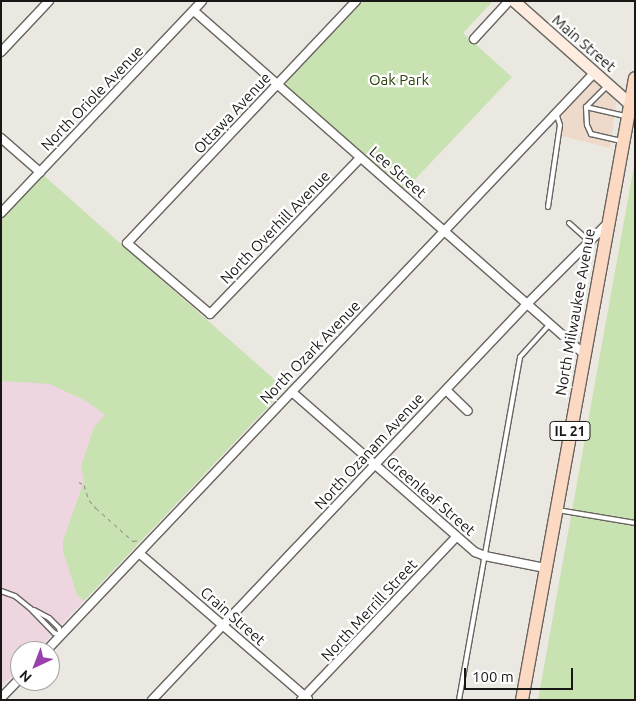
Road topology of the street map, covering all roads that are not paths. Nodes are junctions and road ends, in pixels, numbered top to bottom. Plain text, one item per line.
1 (49, 1) edge
2 (202, 1) edge
3 (356, 1) edge
4 (509, 1) edge
5 (514, 1) edge
6 (194, 11) junction
7 (474, 38) dead end
8 (1, 52) edge
9 (595, 72) junction
10 (635, 78) edge
11 (608, 84) junction
12 (277, 85) junction
13 (586, 107) junction
14 (631, 109) edge
15 (556, 113) junction
16 (1, 138) edge
17 (623, 141) junction
18 (360, 158) junction
19 (40, 172) junction
20 (548, 207) dead end
21 (1, 213) edge
22 (569, 222) dead end
23 (607, 224) junction
24 (444, 232) junction
25 (590, 242) junction
26 (526, 305) junction
27 (210, 314) joint
28 (549, 325) junction
29 (584, 354) junction
30 (446, 390) junction
31 (292, 392) junction
32 (468, 411) dead end
33 (374, 465) junction
34 (556, 510) junction
35 (635, 523) edge
36 (456, 537) junction
37 (139, 553) junction
38 (485, 556) junction
39 (546, 568) junction
40 (1, 591) edge
41 (223, 625) junction
42 (61, 635) junction
43 (55, 641) edge
44 (10, 689) edge
45 (1, 698) edge
46 (305, 699) edge
47 (152, 700) edge
48 (459, 700) edge
49 (522, 700) edge

1 - 8 street
2 - 6 street, North Oriole Avenue
3 - 12 street, Ottawa Avenue
4 - 7 street
5 - 9 street, Main Street
6 - 12 street, Lee Street
6 - 19 street, North Oriole Avenue
9 - 11 street, Main Street
9 - 15 street, North Ozark Avenue
10 - 14 main road, North Milwaukee Avenue / IL 21
11 - 13 lane
11 - 14 street, Main Street
12 - 18 street, Lee Street
12 - 27 street, Ottawa Avenue
13 - 14 lane
13 - 17 lane
14 - 17 main road, North Milwaukee Avenue / IL 21
15 - 20 lane
15 - 24 street, North Ozark Avenue
16 - 19 street
17 - 23 main road, North Milwaukee Avenue / IL 21
18 - 24 street, Lee Street
18 - 27 street, North Overhill Avenue
19 - 21 street, North Oriole Avenue
22 - 25 lane
23 - 25 street, North Ozanam Avenue
23 - 29 main road, North Milwaukee Avenue / IL 21
24 - 26 street, Lee Street
24 - 31 street, North Ozark Avenue
25 - 26 street, North Ozanam Avenue
26 - 28 street, Lee Street
26 - 30 street, North Ozanam Avenue
28 - 29 street, Lee Street
28 - 38 lane
29 - 34 main road, North Milwaukee Avenue / IL 21
30 - 32 street
30 - 33 street, North Ozanam Avenue
31 - 33 street, Greenleaf Street
31 - 37 street, North Ozark Avenue
33 - 36 street, Greenleaf Street
33 - 41 street, North Ozanam Avenue
34 - 35 lane
34 - 39 main road, North Milwaukee Avenue / IL 21
36 - 38 street, Greenleaf Street
36 - 46 street, North Merrill Street
37 - 41 street, Crain Street
37 - 42 street, North Ozark Avenue
38 - 39 street, Greenleaf Street
38 - 48 lane
39 - 49 main road, North Milwaukee Avenue / IL 21
40 - 42 lane
41 - 46 street, Crain Street
41 - 47 street, North Ozanam Avenue
42 - 43 street, North Ozark Avenue
44 - 45 street

